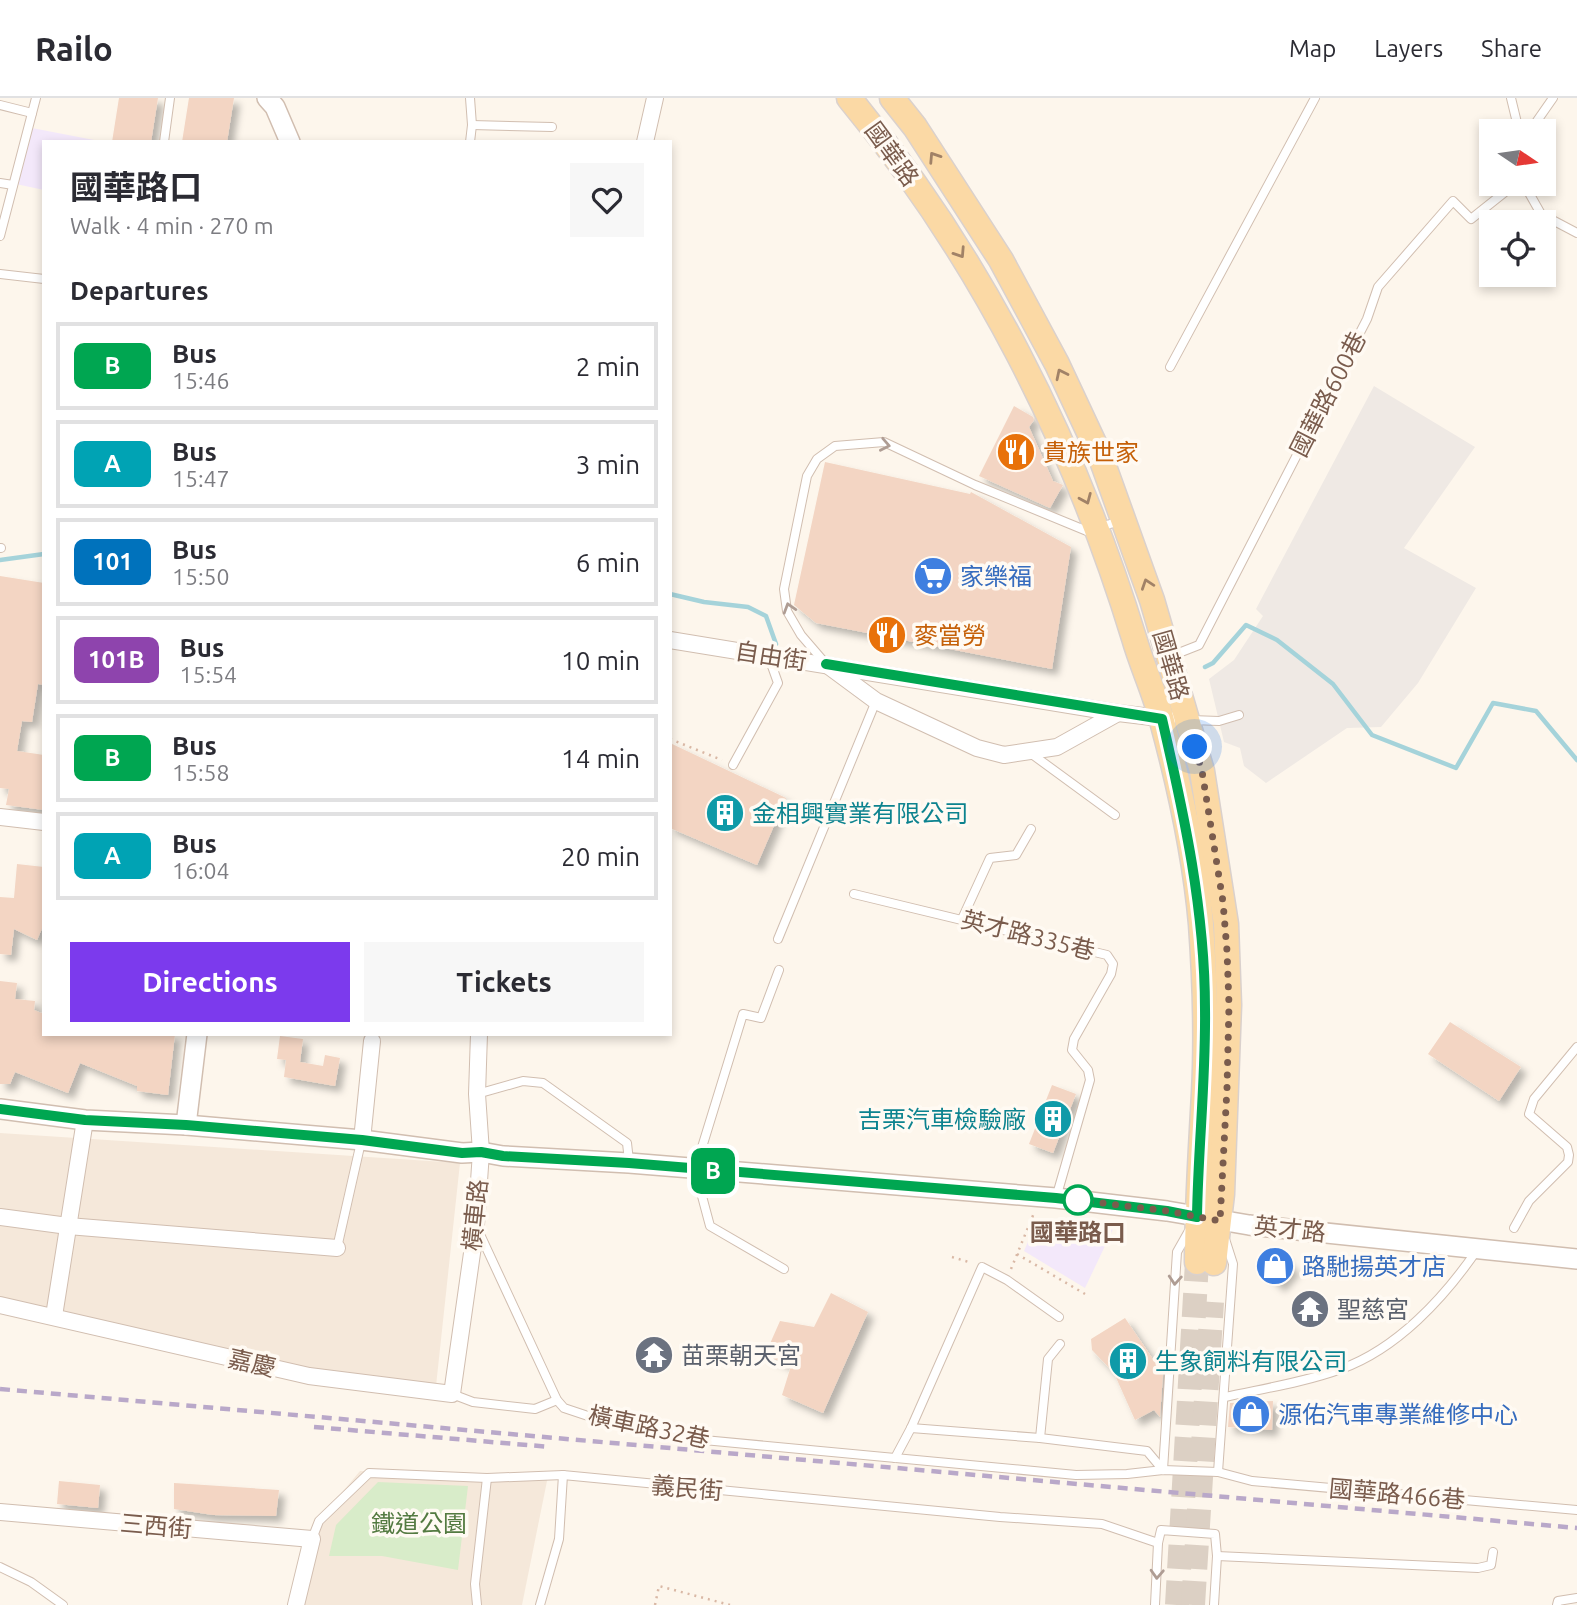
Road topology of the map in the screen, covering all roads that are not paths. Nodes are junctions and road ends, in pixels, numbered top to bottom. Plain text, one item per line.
1 (36, 98) edge
2 (170, 98) edge
3 (267, 98) edge
4 (470, 98) edge
5 (654, 98) edge
6 (849, 98) edge
7 (892, 98) edge
8 (1315, 98) edge
9 (1511, 98) edge
10 (1553, 98) edge
11 (0, 105) edge
12 (32, 113) junction
13 (1516, 119) edge
14 (1538, 119) edge
15 (472, 125) junction
16 (552, 127) dead end
17 (164, 140) edge
18 (289, 140) edge
19 (470, 140) edge
20 (645, 140) edge
21 (0, 183) edge
22 (13, 185) junction
23 (957, 194) junction
24 (1500, 196) edge
25 (1531, 196) edge
26 (933, 211) junction
27 (1577, 233) edge
28 (0, 236) edge
29 (0, 274) edge
30 (42, 279) edge
31 (1170, 366) dead end
32 (1125, 520) junction
33 (1098, 528) junction
34 (672, 640) edge
35 (768, 655) junction
36 (1168, 656) junction
37 (826, 664) junction
38 (876, 701) junction
39 (1118, 713) junction
40 (1239, 715) dead end
41 (1162, 719) junction
42 (1188, 720) junction
43 (1029, 752) junction
44 (733, 765) road end
45 (1115, 815) dead end
46 (0, 817) edge
47 (42, 822) edge
48 (1031, 829) dead end
49 (854, 894) dead end
50 (962, 919) junction
51 (778, 939) dead end
52 (779, 970) dead end
53 (197, 1036) edge
54 (479, 1036) edge
55 (372, 1041) dead end
56 (1577, 1047) edge
57 (477, 1094) junction
58 (0, 1109) edge
59 (85, 1120) junction
60 (186, 1125) junction
61 (362, 1140) junction
62 (481, 1152) junction
63 (629, 1163) junction
64 (695, 1170) junction
65 (1056, 1198) junction
66 (0, 1217) edge
67 (1208, 1219) junction
68 (476, 1225) junction
69 (68, 1226) junction
70 (1514, 1228) dead end
71 (337, 1248) joint
72 (1479, 1248) junction
73 (1577, 1259) edge
74 (1206, 1262) tunnel mouth
75 (784, 1269) dead end
76 (0, 1305) edge
77 (54, 1316) junction
78 (1059, 1317) dead end
79 (1060, 1344) dead end
80 (452, 1394) junction
81 (1225, 1397) junction
82 (557, 1400) junction
83 (911, 1428) junction
84 (1040, 1438) junction
85 (895, 1458) junction
86 (1163, 1470) junction
87 (1218, 1472) junction
88 (563, 1475) junction
89 (487, 1478) junction
90 (1577, 1510) edge
91 (0, 1513) edge
92 (312, 1539) junction
93 (1158, 1543) junction
94 (1493, 1552) dead end
95 (1217, 1556) junction
96 (0, 1567) edge
97 (1575, 1596) edge
98 (63, 1605) edge
99 (296, 1605) edge
100 (477, 1605) edge
101 (540, 1605) edge
102 (1155, 1605) edge
103 (1214, 1605) edge
104 (1557, 1605) edge

1 - 12 lane
2 - 17 lane
3 - 18 street
4 - 15 lane
5 - 20 street
6 - 26 main road, 國華路
23 -> 7 main road, 國華路
8 - 31 lane
9 - 13 lane
10 - 14 lane
11 - 12 lane
12 - 22 lane
15 - 16 lane
15 - 19 lane
21 - 22 lane
22 - 28 lane
23 - 26 main road, 國華路
32 -> 23 main road, 國華路
24 - 36 lane, 國華路600巷
25 - 27 lane
26 -> 33 main road, 國華路
29 - 30 lane
32 - 33 lane
36 -> 32 main road, 國華路
37 -> 33 lane
33 - 41 main road, 國華路
34 - 35 street, 自由街
35 - 37 street, 自由街
35 - 44 lane
36 - 42 main road, 國華路
37 - 38 street
37 - 39 street, 自由街
38 - 43 street
38 - 51 lane
39 - 41 street, 自由街
39 - 43 street
40 - 42 lane
41 - 42 street, 自由街
41 - 67 main road, 國華路
42 - 67 main road, 國華路
43 - 45 lane
46 - 47 street
48 - 50 lane
49 - 50 lane, 英才路335巷
50 - 65 lane, 英才路335巷
52 - 64 lane
53 - 60 street
54 - 57 street, 橫車路
55 - 61 street
56 - 70 lane
57 - 62 street, 橫車路
57 - 63 lane
58 - 59 street, 英才路
59 - 60 street, 英才路
59 - 69 street
60 - 61 street, 英才路
61 - 62 street, 英才路
61 - 71 lane
62 - 63 street, 英才路
62 - 68 street, 橫車路
63 - 64 street, 英才路
64 - 65 street, 英才路
64 - 75 lane
65 - 67 street, 英才路
66 - 69 street
67 - 72 street, 英才路
67 - 74 main road, 國華路
67 - 81 lane
67 -> 86 lane
68 - 80 street, 橫車路
68 - 82 lane, 橫車路32巷
69 - 71 street
69 - 77 street
72 - 73 street, 英才路
72 - 81 lane
76 - 77 street, 嘉慶
77 - 80 street, 嘉慶
78 - 83 lane
79 - 84 lane
80 - 82 lane
81 - 87 lane
82 - 85 lane, 橫車路32巷
83 - 84 lane
83 - 85 lane
84 - 86 lane
85 - 86 lane, 橫車路32巷
86 - 87 lane, 國華路466巷
87 - 90 lane, 國華路466巷
88 - 89 lane, 義民街
88 - 93 lane, 義民街
88 - 101 lane
89 - 92 lane, 義民街
89 - 100 lane
91 - 92 street, 三西街
92 - 99 street, 義民街
93 - 95 lane
93 -> 102 lane
94 - 95 lane
95 - 103 lane
96 - 98 lane
97 - 104 lane

